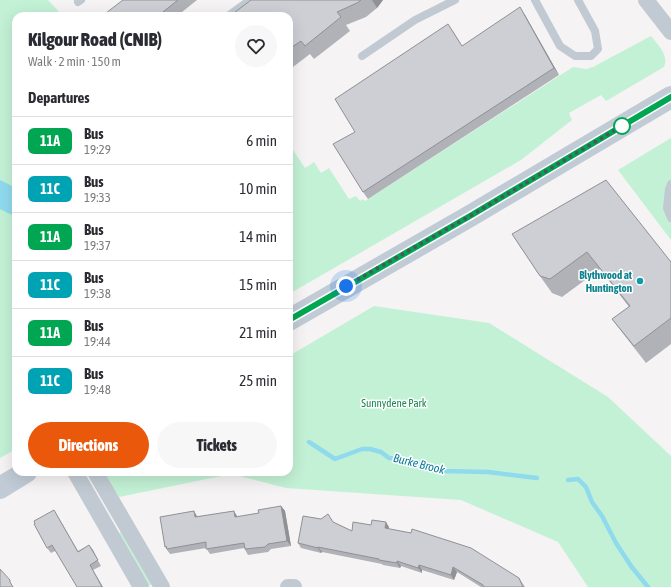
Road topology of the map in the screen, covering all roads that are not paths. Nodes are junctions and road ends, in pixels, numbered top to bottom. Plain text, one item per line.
1 (250, 0) edge
2 (455, 0) edge
3 (535, 0) edge
4 (578, 0) edge
5 (646, 0) edge
6 (234, 12) edge
7 (671, 32) edge
8 (362, 56) dead end
9 (671, 97) edge
10 (671, 184) edge
11 (671, 218) edge
12 (293, 318) edge
13 (20, 476) edge
14 (77, 476) edge
15 (97, 476) edge
16 (0, 488) edge
17 (119, 513) junction
18 (104, 522) junction
19 (141, 587) edge
20 (162, 587) edge
21 (288, 587) edge
22 (294, 587) edge

1 - 6 lane
2 - 8 lane
3 - 4 lane
5 - 7 street
9 - 12 main road
10 - 11 lane
13 - 16 main road
14 - 18 street
15 - 17 street
17 - 18 street
17 - 20 street
18 - 19 street
21 - 22 street

